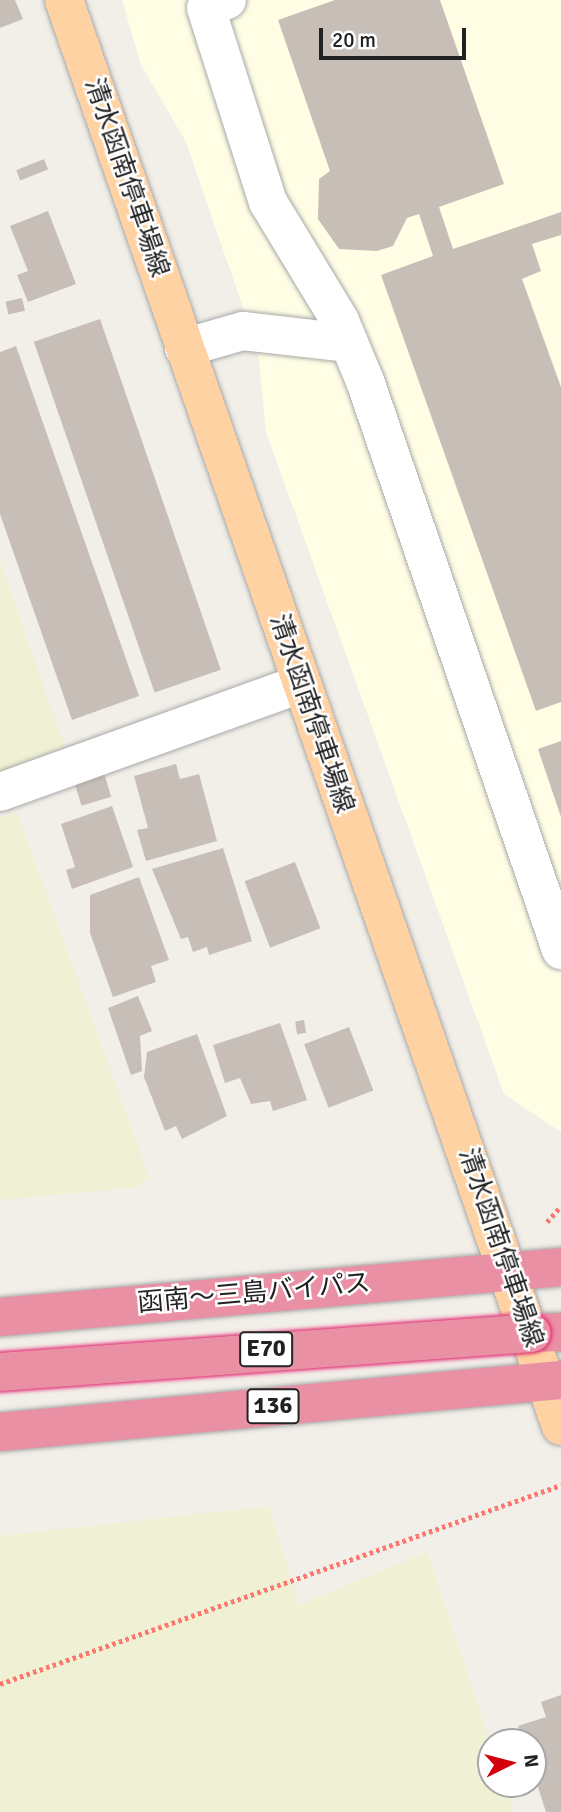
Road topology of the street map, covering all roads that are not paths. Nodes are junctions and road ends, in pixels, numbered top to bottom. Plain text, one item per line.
1 (64, 0) edge
2 (228, 0) edge
3 (349, 343) junction
4 (184, 348) junction
5 (300, 684) junction
6 (0, 792) edge
7 (561, 950) edge
8 (561, 1267) edge
9 (508, 1269) junction
10 (0, 1317) edge
11 (561, 1332) edge
12 (0, 1372) edge
13 (554, 1379) edge
14 (561, 1426) edge
15 (0, 1432) edge

1 - 4 main road, 清水函南停車場線
2 - 3 street
3 - 4 street
3 - 7 street
4 - 5 main road, 清水函南停車場線
5 - 6 street
5 - 9 main road, 清水函南停車場線
8 - 9 highway, 函南～三島バイパス
9 - 10 highway, 函南～三島バイパス
9 - 13 main road, 清水函南停車場線
11 - 12 highway, E70, bridge
13 - 14 main road, 清水函南停車場線
13 - 15 highway, 136

